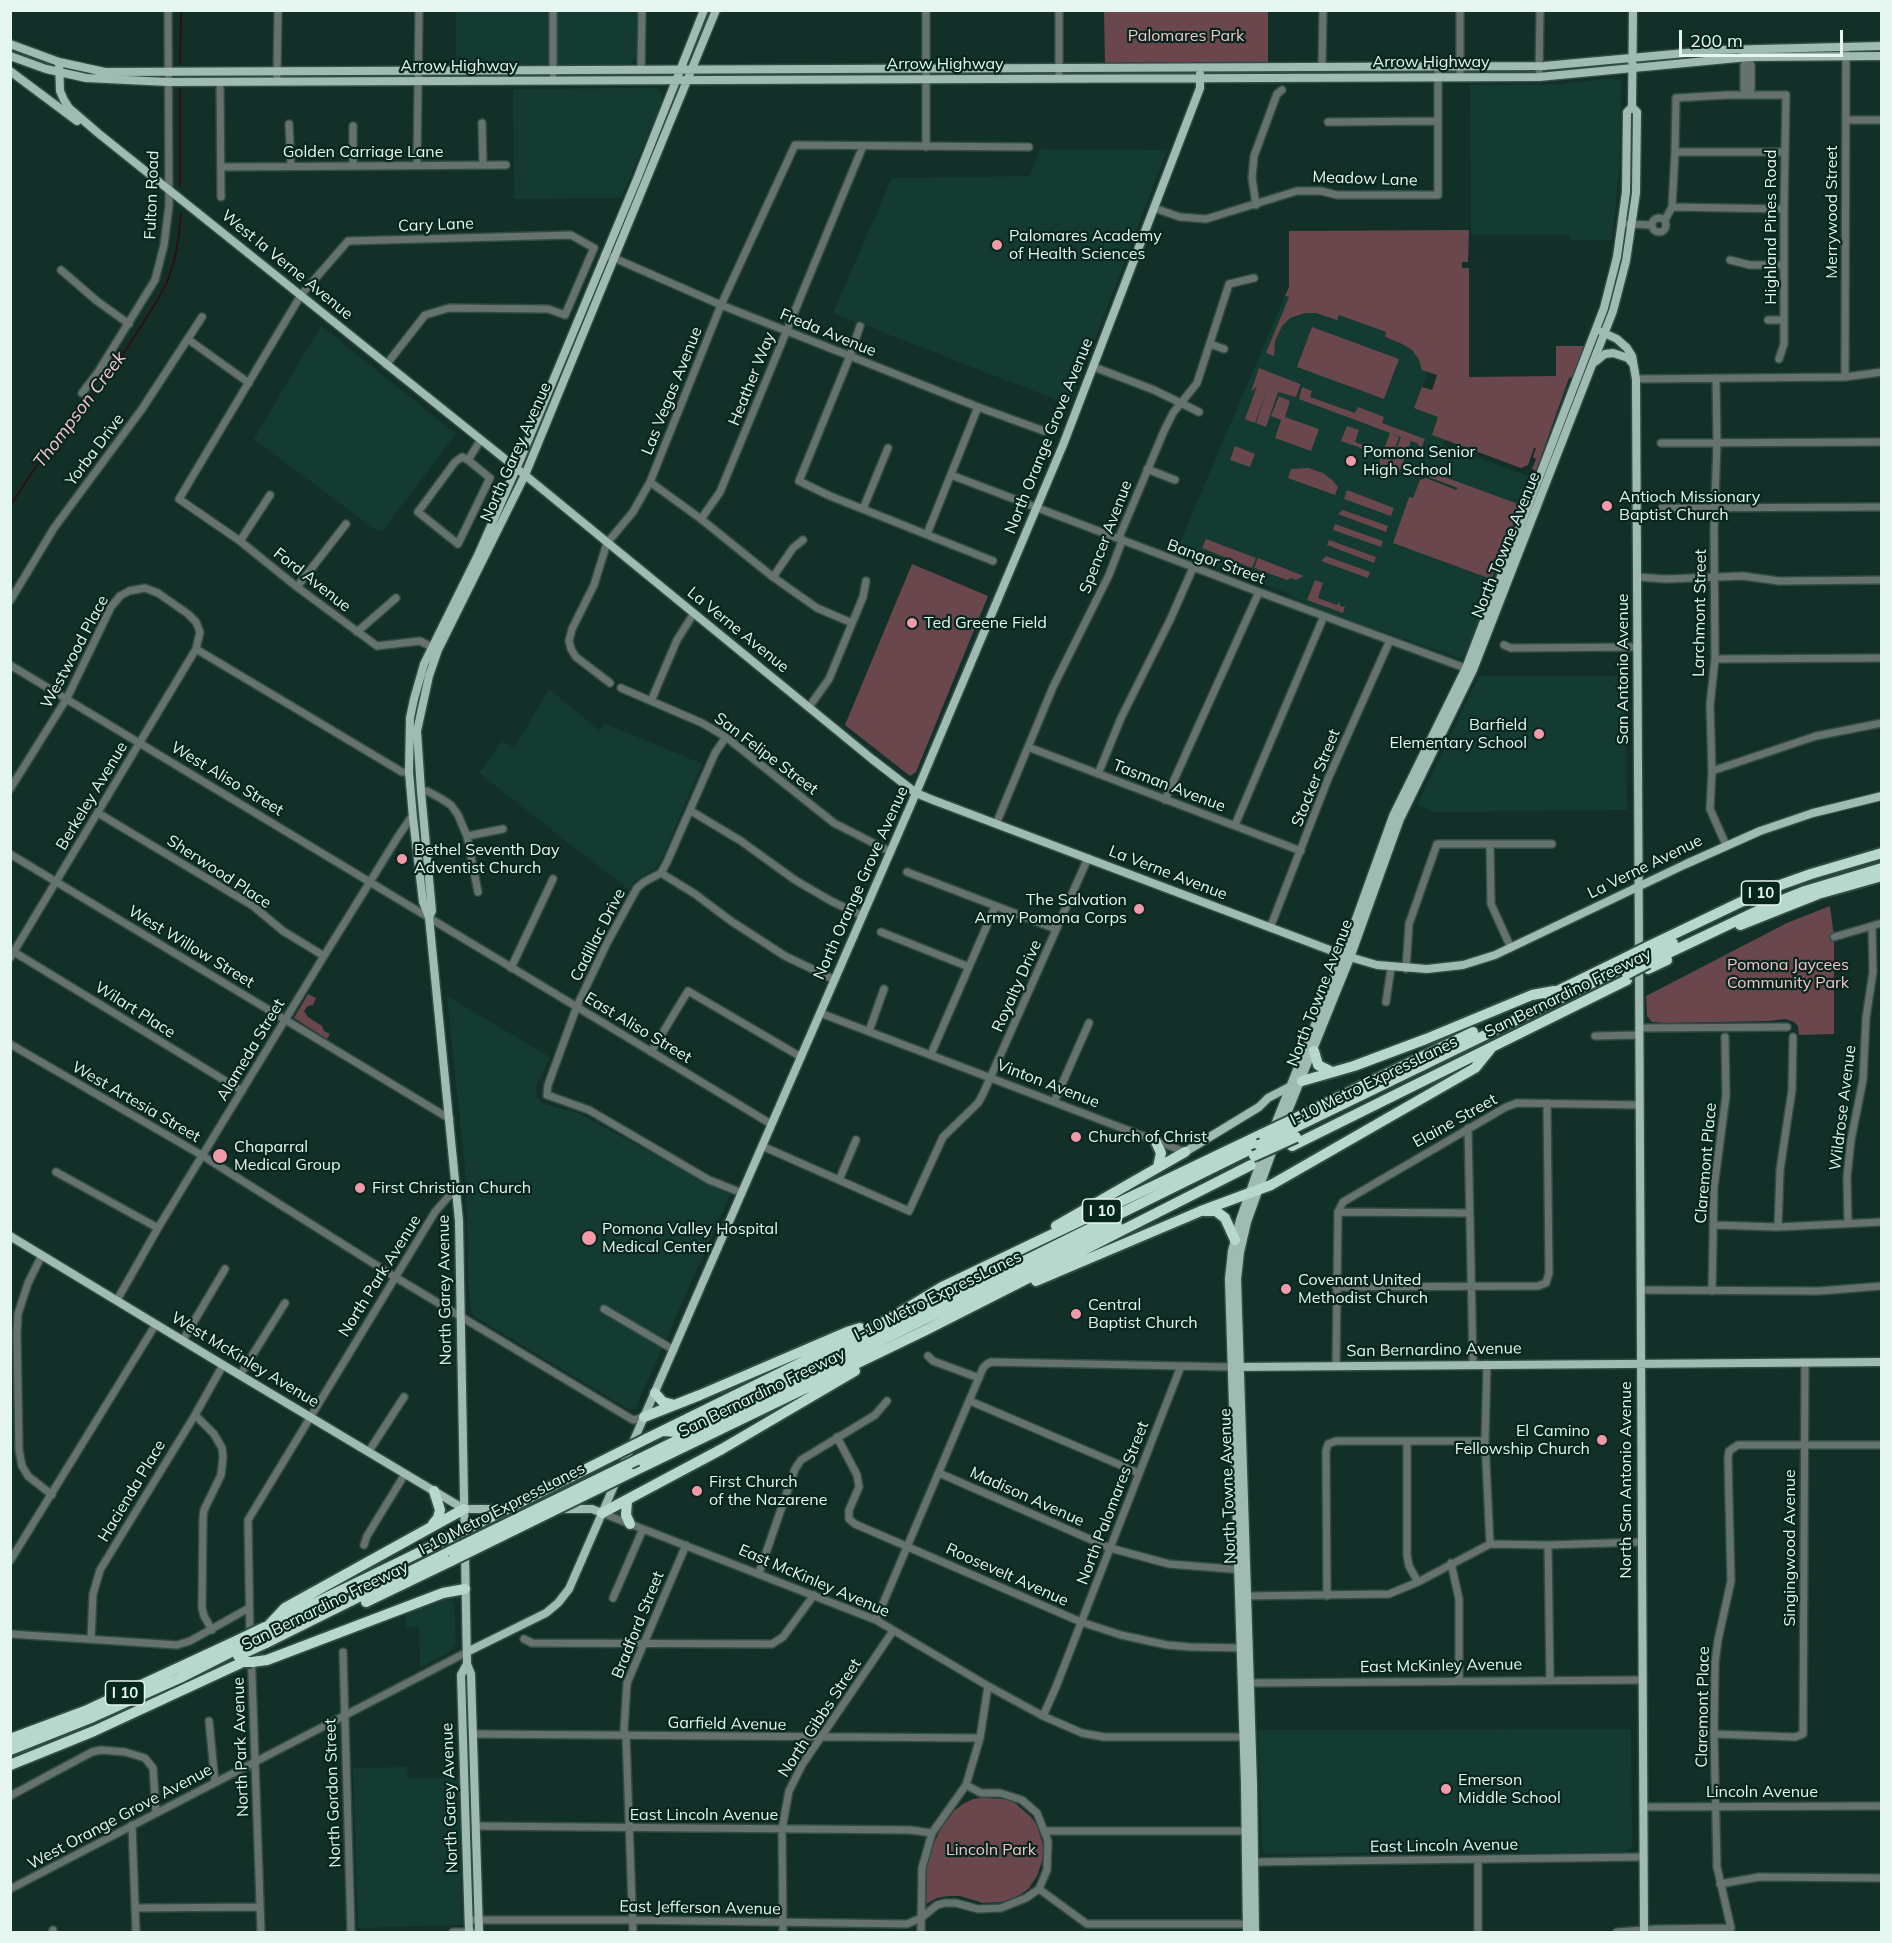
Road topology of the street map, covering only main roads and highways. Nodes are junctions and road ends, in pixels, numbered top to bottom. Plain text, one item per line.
1 (704, 10) edge
2 (716, 10) edge
3 (1633, 10) edge
4 (10, 44) edge
5 (1881, 46) edge
6 (10, 56) edge
7 (1881, 56) edge
8 (1633, 57) junction
9 (59, 62) junction
10 (1200, 67) junction
11 (1323, 67) junction
12 (1633, 68) junction
13 (680, 70) junction
14 (691, 70) junction
15 (10, 71) edge
16 (59, 72) junction
17 (553, 76) junction
18 (1200, 78) junction
19 (1323, 78) junction
20 (676, 80) junction
21 (687, 80) junction
22 (98, 133) junction
23 (647, 152) junction
24 (643, 189) junction
25 (631, 194) junction
26 (629, 224) junction
27 (575, 327) junction
28 (1600, 332) junction
29 (580, 342) junction
30 (1593, 365) junction
31 (1635, 366) junction
32 (517, 469) junction
33 (525, 475) junction
34 (435, 648) junction
35 (1469, 669) junction
36 (409, 750) junction
37 (421, 791) junction
38 (916, 793) junction
39 (1881, 796) edge
40 (1881, 853) edge
41 (1881, 861) edge
42 (1881, 868) edge
43 (1881, 876) edge
44 (1639, 886) junction
45 (429, 917) junction
46 (1347, 956) junction
47 (1648, 959) junction
48 (1627, 969) junction
49 (1558, 991) junction
50 (1640, 1032) joint
51 (1492, 1047) junction
52 (1314, 1051) junction
53 (1333, 1072) junction
54 (1297, 1083) junction
55 (1258, 1107) junction
56 (1292, 1125) junction
57 (1155, 1140) road end
58 (1261, 1140) junction
59 (1185, 1152) joint
60 (1253, 1161) junction
61 (1158, 1167) junction
62 (1253, 1192) junction
63 (1201, 1211) junction
64 (10, 1236) edge
65 (1235, 1240) junction
66 (942, 1287) junction
67 (956, 1314) junction
68 (886, 1321) junction
69 (926, 1330) junction
70 (1881, 1362) edge
71 (1640, 1363) junction
72 (1234, 1367) junction
73 (655, 1393) junction
74 (675, 1405) junction
75 (644, 1417) junction
76 (662, 1431) junction
77 (434, 1491) junction
78 (627, 1501) junction
79 (464, 1509) junction
80 (602, 1513) junction
81 (630, 1524) road end
82 (430, 1526) junction
83 (451, 1556) junction
84 (408, 1558) joint
85 (465, 1589) junction
86 (267, 1640) junction
87 (466, 1652) junction
88 (239, 1654) junction
89 (467, 1664) junction
90 (1245, 1683) junction
91 (10, 1739) edge
92 (10, 1750) edge
93 (10, 1757) edge
94 (10, 1765) edge
95 (1249, 1831) junction
96 (1251, 1929) edge
97 (1644, 1931) edge
98 (469, 1932) edge
99 (479, 1932) edge

1 - 13 main road, North Garey Avenue
2 - 14 main road, North Garey Avenue
3 - 8 main road, North Towne Avenue
4 - 9 main road, Arrow Highway
5 - 8 main road, Arrow Highway
6 - 16 main road, Arrow Highway
7 - 12 main road, Arrow Highway
8 - 11 main road, Arrow Highway
8 - 12 main road, North Towne Avenue
9 - 16 main road, West la Verne Avenue
9 - 17 main road, Arrow Highway
10 - 11 main road, Arrow Highway
10 - 14 main road, Arrow Highway
10 - 18 main road, North Orange Grove Avenue
11 - 19 main road
12 - 19 main road, Arrow Highway
12 - 28 main road, North Towne Avenue
13 - 14 main road, Arrow Highway
13 - 17 main road, Arrow Highway
13 - 20 main road, North Garey Avenue
14 - 21 main road, North Garey Avenue
15 - 22 main road
16 - 17 main road, Arrow Highway
16 - 22 main road, West la Verne Avenue
17 - 20 main road, Arrow Highway
18 - 19 main road, Arrow Highway
18 - 21 main road, Arrow Highway
18 - 38 main road, North Orange Grove Avenue
20 - 21 main road, Arrow Highway
20 - 23 main road, North Garey Avenue
21 - 24 main road, North Garey Avenue
22 - 32 main road, West la Verne Avenue
23 - 24 main road
23 - 25 main road, North Garey Avenue
24 - 26 main road, North Garey Avenue
25 - 26 main road
25 - 27 main road, North Garey Avenue
26 - 29 main road, North Garey Avenue
27 - 29 main road
27 - 32 main road, North Garey Avenue
28 - 30 main road, North Towne Avenue
28 - 31 main road, San Antonio Avenue
28 - 35 main road, North Towne Avenue
29 - 33 main road, North Garey Avenue
30 - 31 main road
30 - 35 main road, North Towne Avenue
31 - 44 main road, San Antonio Avenue
32 - 33 main road, West la Verne Avenue
32 - 34 main road, North Garey Avenue
33 - 34 main road, North Garey Avenue
33 - 38 main road, La Verne Avenue
34 - 36 main road, North Garey Avenue
34 - 37 main road, North Garey Avenue
35 - 46 main road, North Towne Avenue
36 - 37 main road
36 - 45 main road, North Garey Avenue
37 - 45 main road, North Garey Avenue
38 - 46 main road, La Verne Avenue
38 - 73 main road, North Orange Grove Avenue
39 - 44 main road, La Verne Avenue
40 - 47 highway, San Bernardino Freeway / I 10
41 - 47 highway
42 - 47 highway
43 - 47 highway, San Bernardino Freeway / I 10
44 - 46 main road, La Verne Avenue
44 - 50 main road, San Antonio Avenue
45 - 79 main road, North Garey Avenue
46 - 52 main road, North Towne Avenue
46 - 54 main road, North Towne Avenue
47 - 48 highway, San Bernardino Freeway / I 10
47 - 48 highway, San Bernardino Freeway / I 10, bridge
48 - 49 highway, San Bernardino Freeway / I 10
48 - 51 highway, San Bernardino Freeway / I 10
48 - 56 highway, I-10 Metro ExpressLanes
49 - 53 highway
49 - 56 highway, San Bernardino Freeway / I 10
50 - 71 main road, North San Antonio Avenue
51 - 56 highway, San Bernardino Freeway / I 10
51 - 62 highway
52 - 53 highway
52 - 54 main road, North Towne Avenue
53 - 54 highway
54 - 55 main road
54 - 56 main road, North Towne Avenue
55 - 56 main road
55 - 59 main road
56 - 58 highway, San Bernardino Freeway / I 10, bridge
56 - 60 highway, San Bernardino Freeway / I 10
56 - 62 main road, North Towne Avenue
57 - 61 highway
58 - 66 highway, San Bernardino Freeway / I 10
58 - 76 highway, I-10 Metro ExpressLanes
59 - 61 highway
60 - 67 highway, San Bernardino Freeway / I 10
60 - 83 highway, I-10 Metro ExpressLanes, bridge
61 - 66 highway
62 - 63 highway
62 - 65 main road, North Towne Avenue
62 - 72 main road, North Towne Avenue
63 - 65 highway
63 - 67 highway
64 - 77 main road, West McKinley Avenue
65 - 72 main road, North Towne Avenue
66 - 68 highway, San Bernardino Freeway / I 10
67 - 69 highway, San Bernardino Freeway / I 10
68 - 74 highway
68 - 76 highway, San Bernardino Freeway / I 10
69 - 78 highway
69 - 83 highway, San Bernardino Freeway / I 10, bridge
70 - 71 main road, San Bernardino Avenue
71 - 72 main road, San Bernardino Avenue
71 - 97 main road, North San Antonio Avenue
72 - 90 main road, North Towne Avenue
73 - 74 highway
73 - 75 main road, North Orange Grove Avenue
74 - 75 highway
75 - 80 main road, North Orange Grove Avenue
76 - 84 highway, San Bernardino Freeway / I 10, bridge
77 - 79 main road, West McKinley Avenue
77 - 82 highway
78 - 80 highway
78 - 81 highway
79 - 80 main road, East McKinley Avenue
79 - 82 highway
79 - 85 main road, North Garey Avenue
80 - 87 main road, North Orange Grove Avenue
82 - 86 highway
83 - 86 highway, San Bernardino Freeway / I 10
84 - 86 highway, I-10 Metro ExpressLanes
85 - 86 highway
85 - 87 main road, North Garey Avenue
86 - 88 highway, San Bernardino Freeway / I 10, bridge
86 - 88 highway, bridge
86 - 88 highway, I-10 Metro ExpressLanes, bridge
87 - 89 main road, North Garey Avenue
88 - 91 highway, San Bernardino Freeway / I 10
88 - 92 highway, I-10 Metro ExpressLanes
88 - 93 highway, I-10 Metro ExpressLanes
88 - 94 highway, San Bernardino Freeway / I 10
89 - 98 main road, North Garey Avenue
89 - 99 main road, North Garey Avenue
90 - 95 main road, North Towne Avenue
90 - 95 main road, North Towne Avenue
95 - 96 main road, North Towne Avenue

